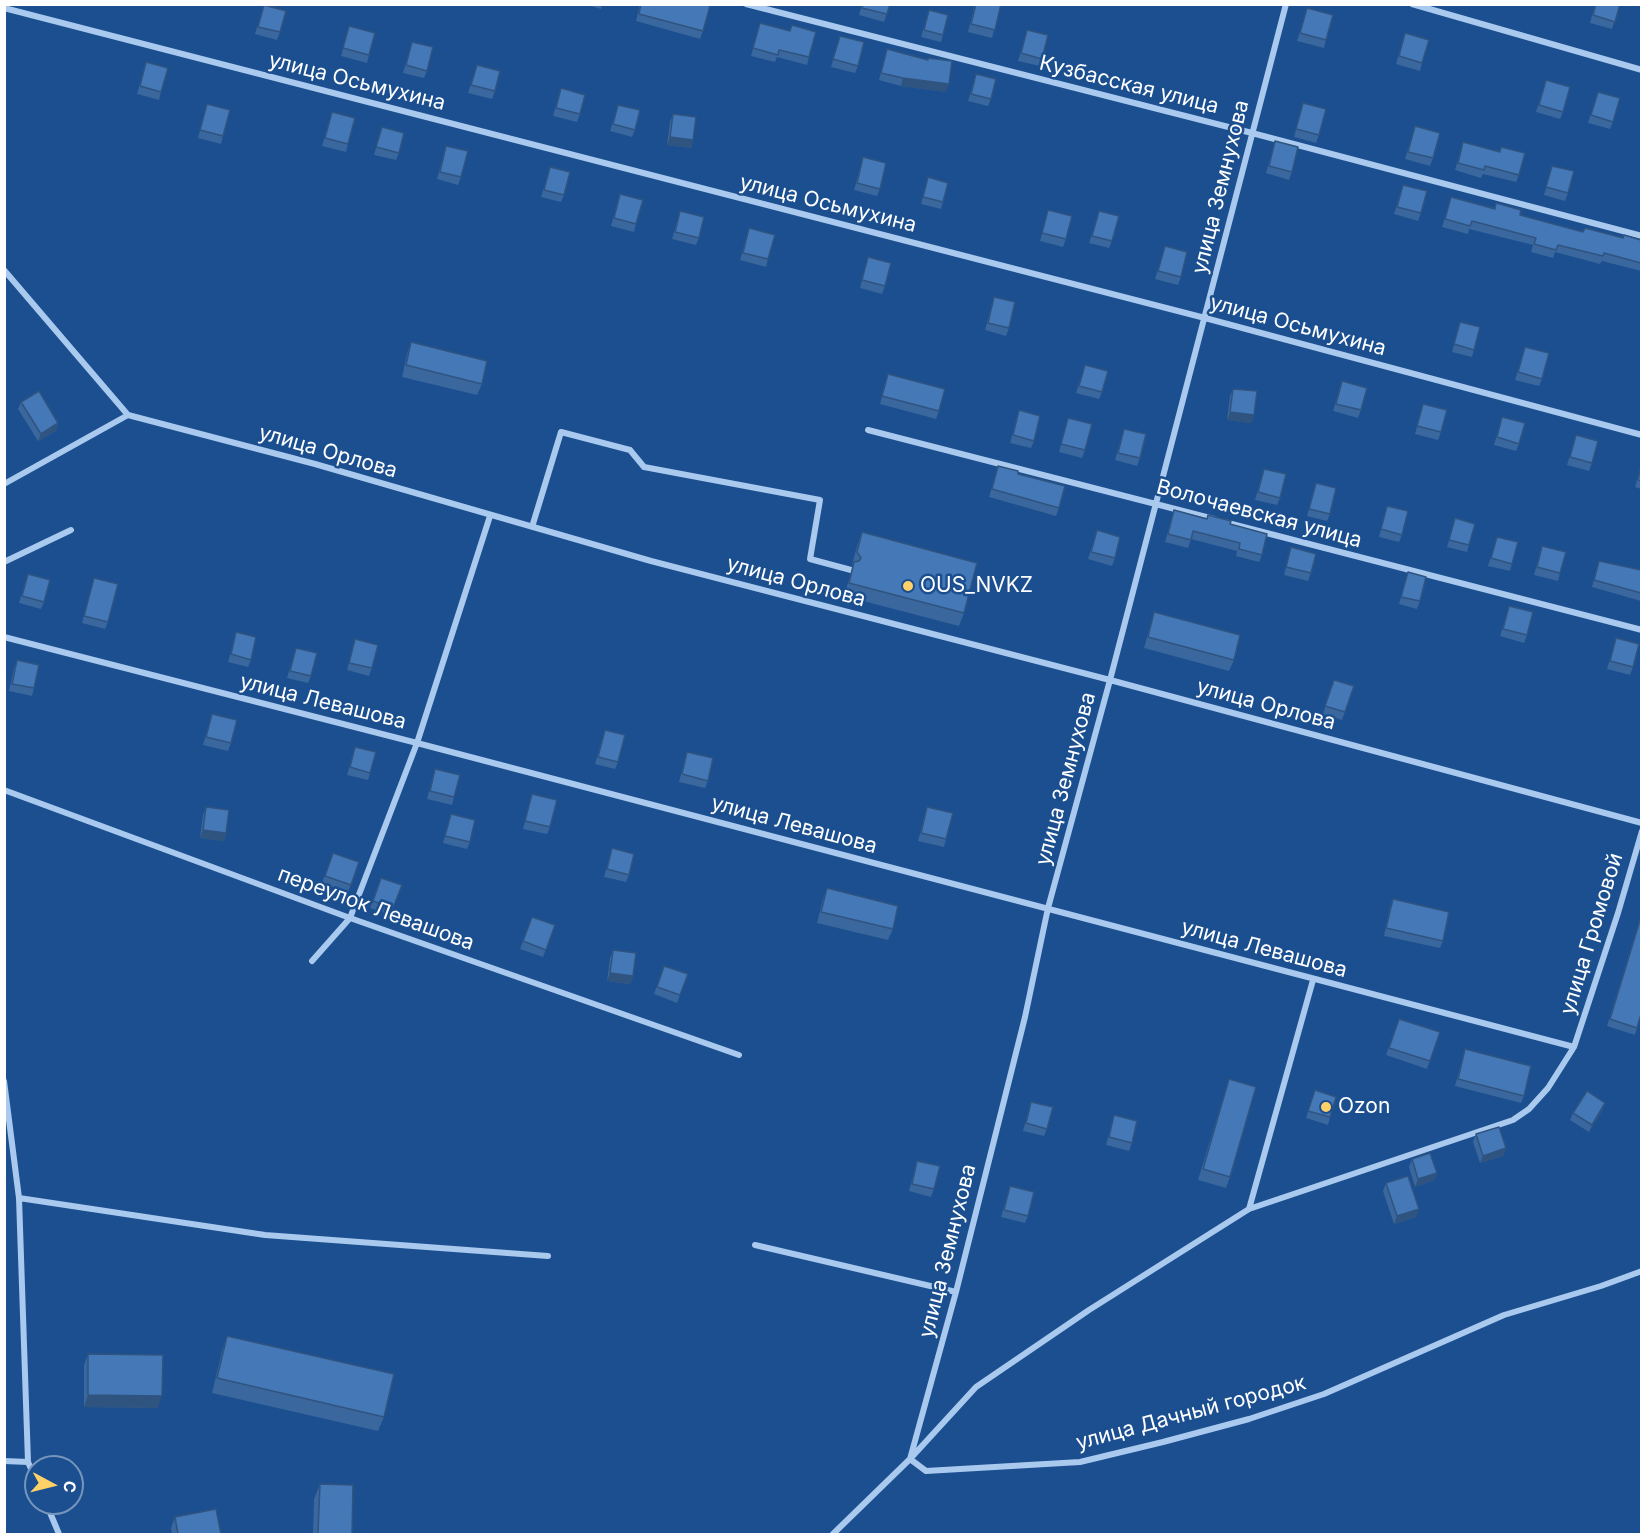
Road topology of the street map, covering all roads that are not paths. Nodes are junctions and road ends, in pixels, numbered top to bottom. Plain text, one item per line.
1 (746, 4) edge
2 (1286, 4) edge
3 (1412, 4) edge
4 (4, 8) edge
5 (1641, 70) edge
6 (1252, 134) junction
7 (1641, 236) edge
8 (4, 270) edge
9 (1205, 318) junction
10 (128, 415) junction
11 (868, 430) dead end
12 (1641, 435) edge
13 (4, 484) edge
14 (1156, 504) junction
15 (490, 516) junction
16 (532, 527) junction
17 (71, 530) dead end
18 (4, 562) edge
19 (851, 570) edge
20 (1641, 630) edge
21 (4, 637) edge
22 (1110, 680) junction
23 (417, 743) junction
24 (4, 790) edge
25 (1641, 823) edge
26 (1641, 831) edge
27 (1048, 908) junction
28 (350, 918) junction
29 (312, 961) dead end
30 (1313, 980) junction
31 (1574, 1047) junction
32 (739, 1055) dead end
33 (4, 1081) edge
34 (19, 1198) junction
35 (1249, 1209) junction
36 (755, 1245) dead end
37 (548, 1256) dead end
38 (1641, 1271) edge
39 (956, 1292) junction
40 (28, 1455) edge
41 (910, 1459) junction
42 (4, 1461) edge
43 (24, 1462) edge
44 (51, 1515) edge
45 (59, 1534) edge
46 (833, 1534) edge

1 - 6 street, Кузбасская улица
2 - 6 street, улица Земнухова
3 - 5 street
4 - 9 street, улица Осьмухина
6 - 7 street, Кузбасская улица
6 - 9 street, улица Земнухова
8 - 10 street
9 - 12 street, улица Осьмухина
9 - 14 street, улица Земнухова
10 - 13 street
10 - 15 street, улица Орлова
11 - 14 street, Волочаевская улица
14 - 20 street, Волочаевская улица
14 - 22 street, улица Земнухова
15 - 16 street, улица Орлова
15 - 23 street
16 - 19 street
16 - 22 street, улица Орлова
17 - 18 street
21 - 23 street, улица Левашова
22 - 25 street, улица Орлова
22 - 27 street, улица Земнухова
23 - 27 street, улица Левашова
23 - 28 street
24 - 28 street, переулок Левашова
26 - 31 street, улица Громовой
27 - 30 street, улица Левашова
27 - 39 street, улица Земнухова
28 - 29 street
28 - 32 street, переулок Левашова
30 - 31 street, улица Левашова
30 - 35 street
31 - 35 street, улица Громовой
33 - 34 street
34 - 37 street
34 - 40 street
35 - 41 street, улица Громовой
36 - 39 street
38 - 41 street, улица Дачный городок
39 - 41 street, улица Земнухова
41 - 46 street
42 - 43 street
44 - 45 street

